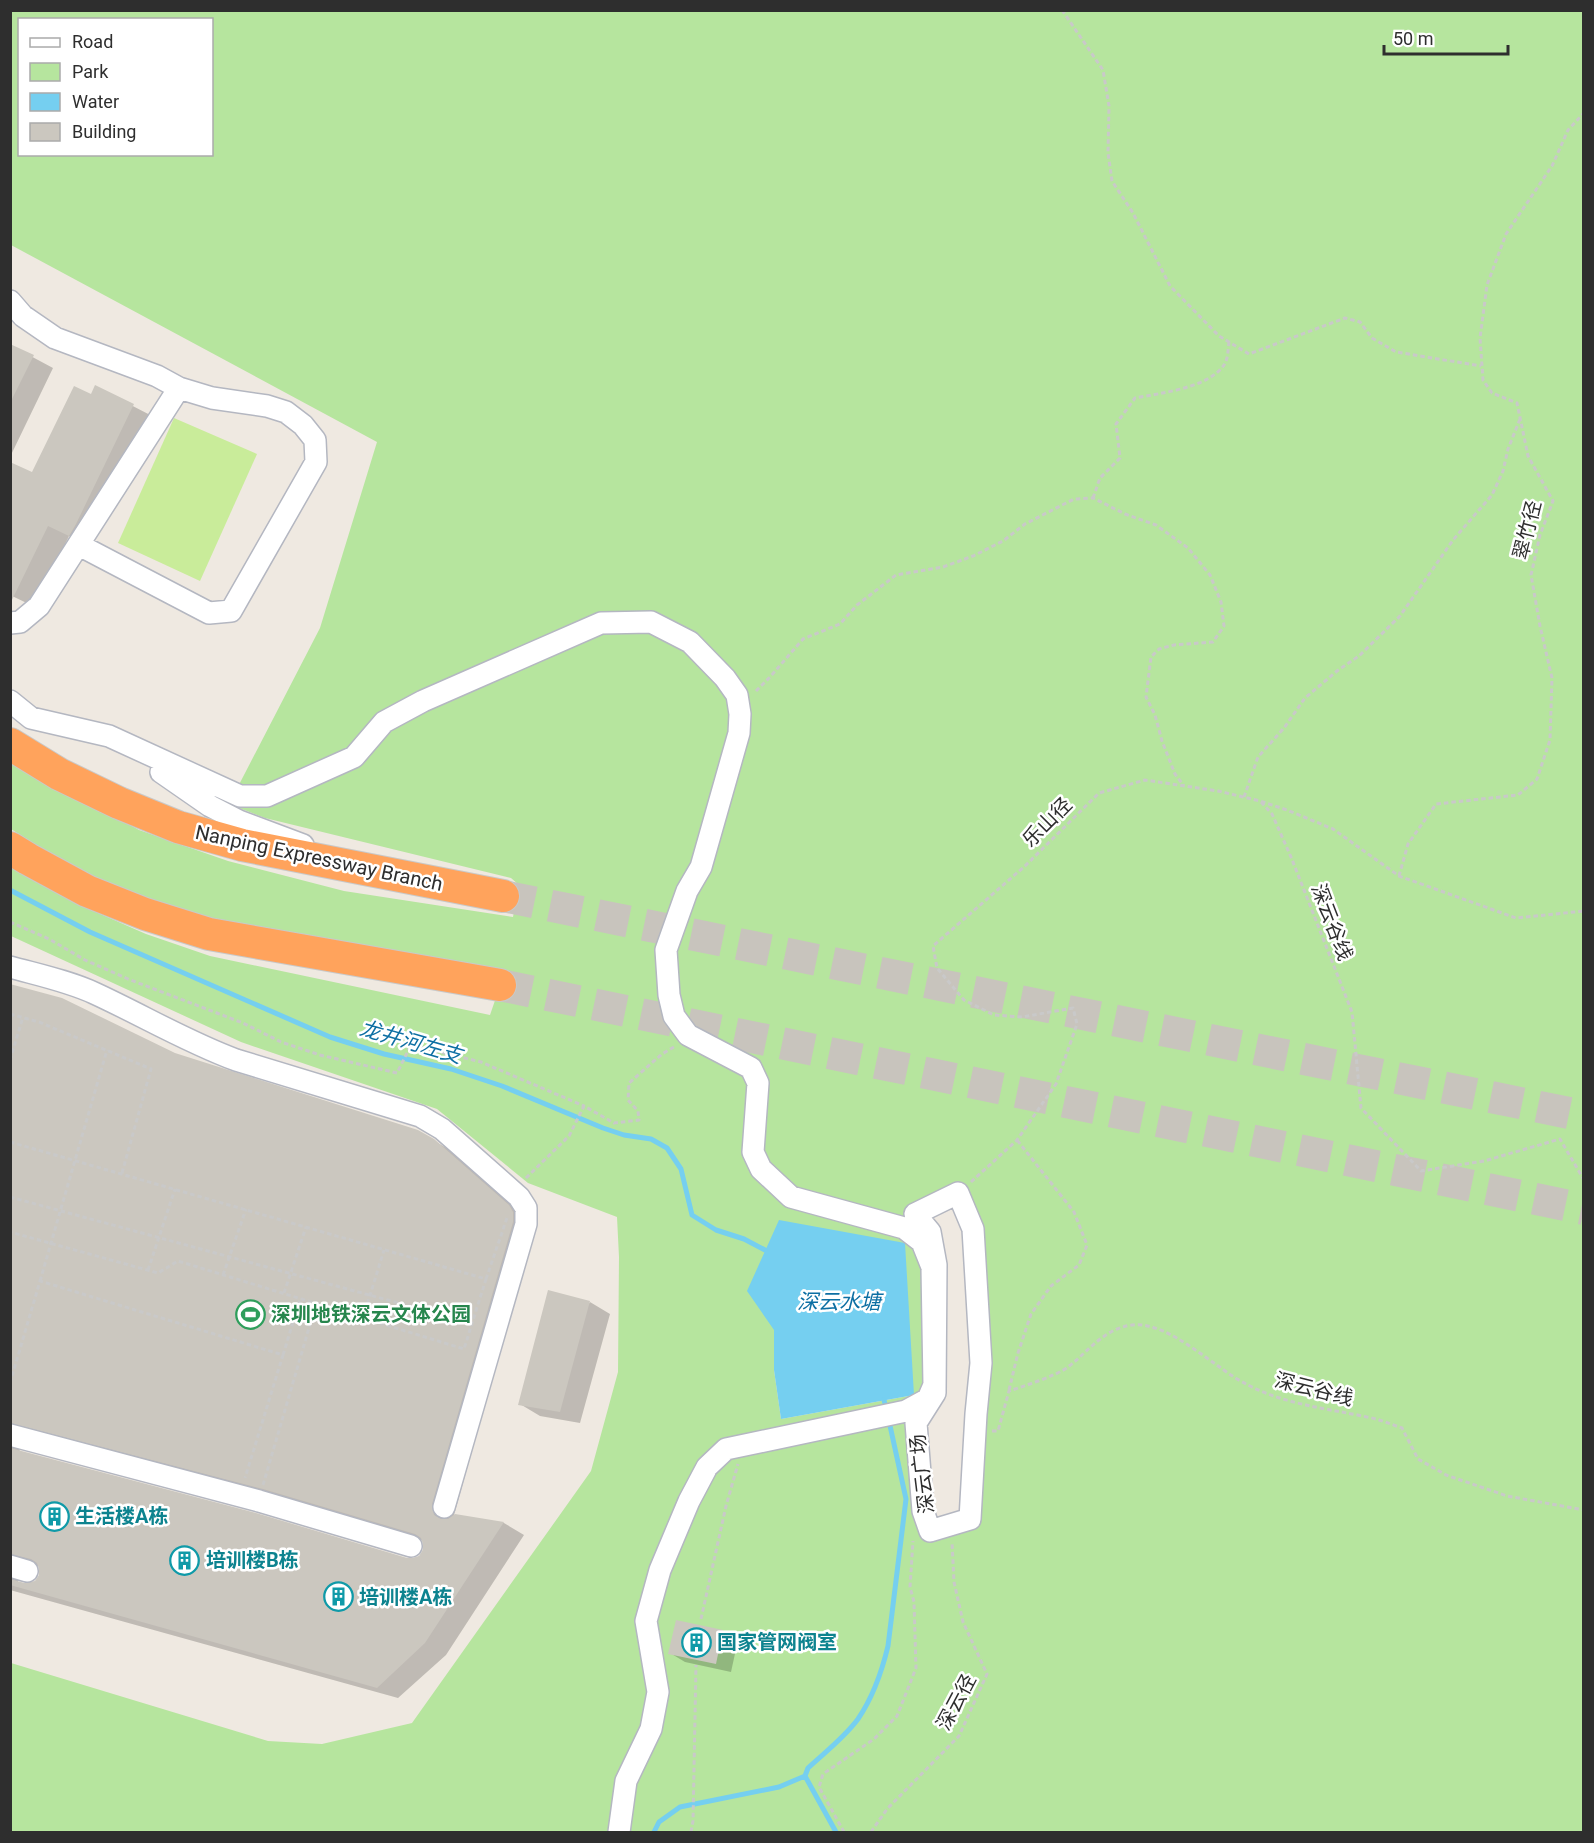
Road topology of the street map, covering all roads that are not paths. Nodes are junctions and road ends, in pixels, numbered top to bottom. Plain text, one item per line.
1 (10, 301) edge
2 (179, 388) junction
3 (79, 544) junction
4 (10, 623) edge
5 (10, 701) edge
6 (109, 736) junction
7 (10, 744) edge
8 (10, 848) edge
9 (386, 873) junction
10 (503, 896) tunnel mouth
11 (10, 967) edge
12 (501, 985) tunnel mouth
13 (10, 1435) edge
14 (444, 1507) dead end
15 (951, 1525) joint
16 (411, 1546) dead end
17 (619, 1833) edge

1 - 2 street
2 - 3 street
2 - 3 street
3 - 4 street
5 - 6 street
6 - 9 street
6 - 17 street
7 - 9 highway, Nanping Expressway Branch
8 - 12 highway
9 - 10 highway, Nanping Expressway Branch
11 - 14 street
13 - 16 street
15 - 15 street, 深云广场

